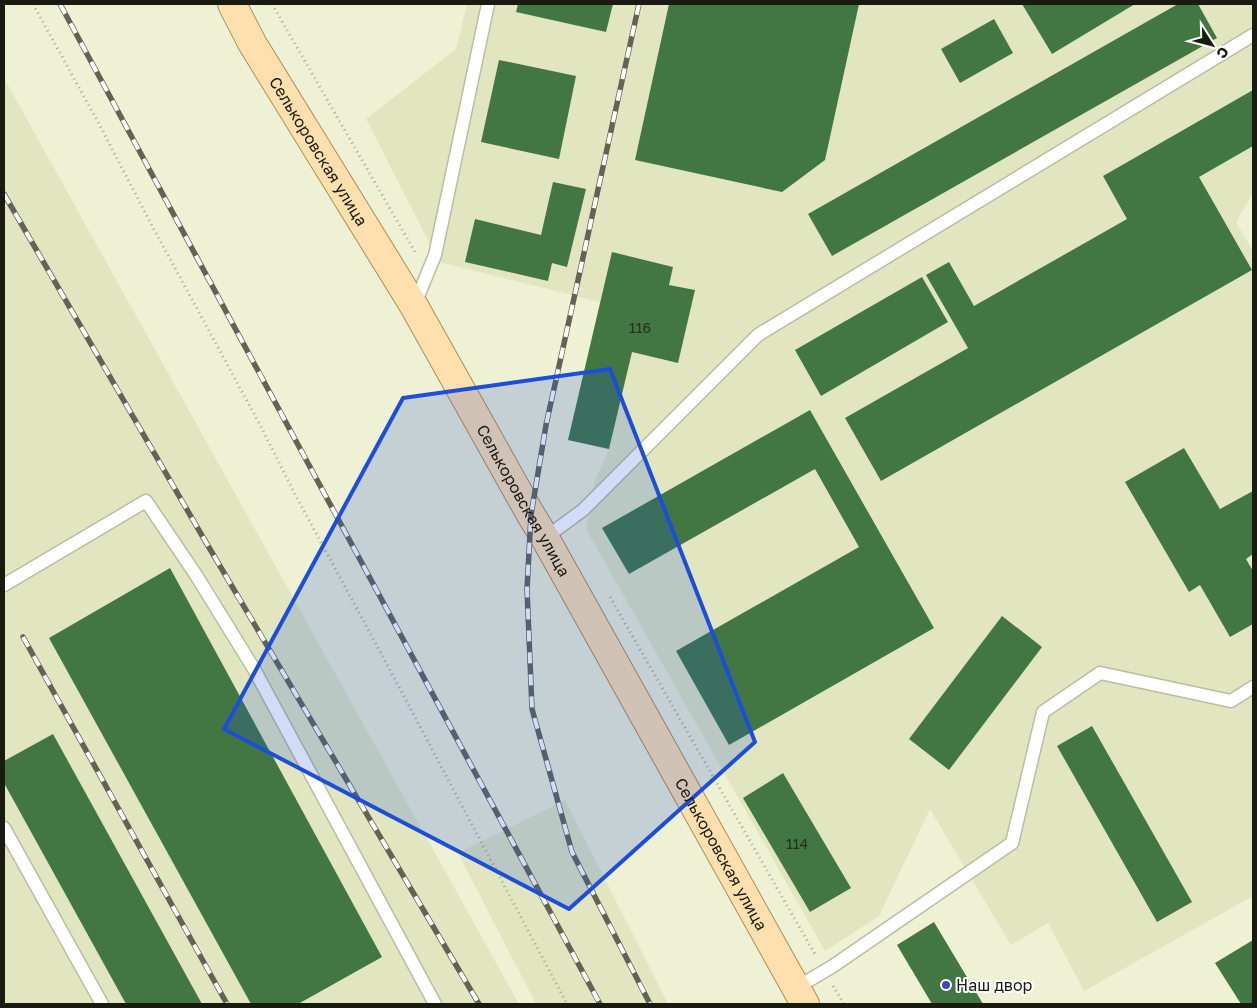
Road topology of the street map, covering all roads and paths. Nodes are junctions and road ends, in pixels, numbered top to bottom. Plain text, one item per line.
1 (33, 4) edge
2 (232, 4) edge
3 (488, 4) edge
4 (1253, 35) edge
5 (414, 306) junction
6 (545, 538) junction
7 (4, 585) edge
8 (1253, 687) edge
9 (4, 828) edge
10 (801, 996) edge
11 (102, 1004) edge
12 (435, 1004) edge
13 (567, 1004) edge

1 - 13 path
2 - 5 main road, Селькоровская улица
3 - 5 lane
4 - 6 lane
5 - 6 main road, Селькоровская улица
6 - 10 main road, Селькоровская улица
7 - 12 lane
8 - 10 lane
9 - 11 lane

